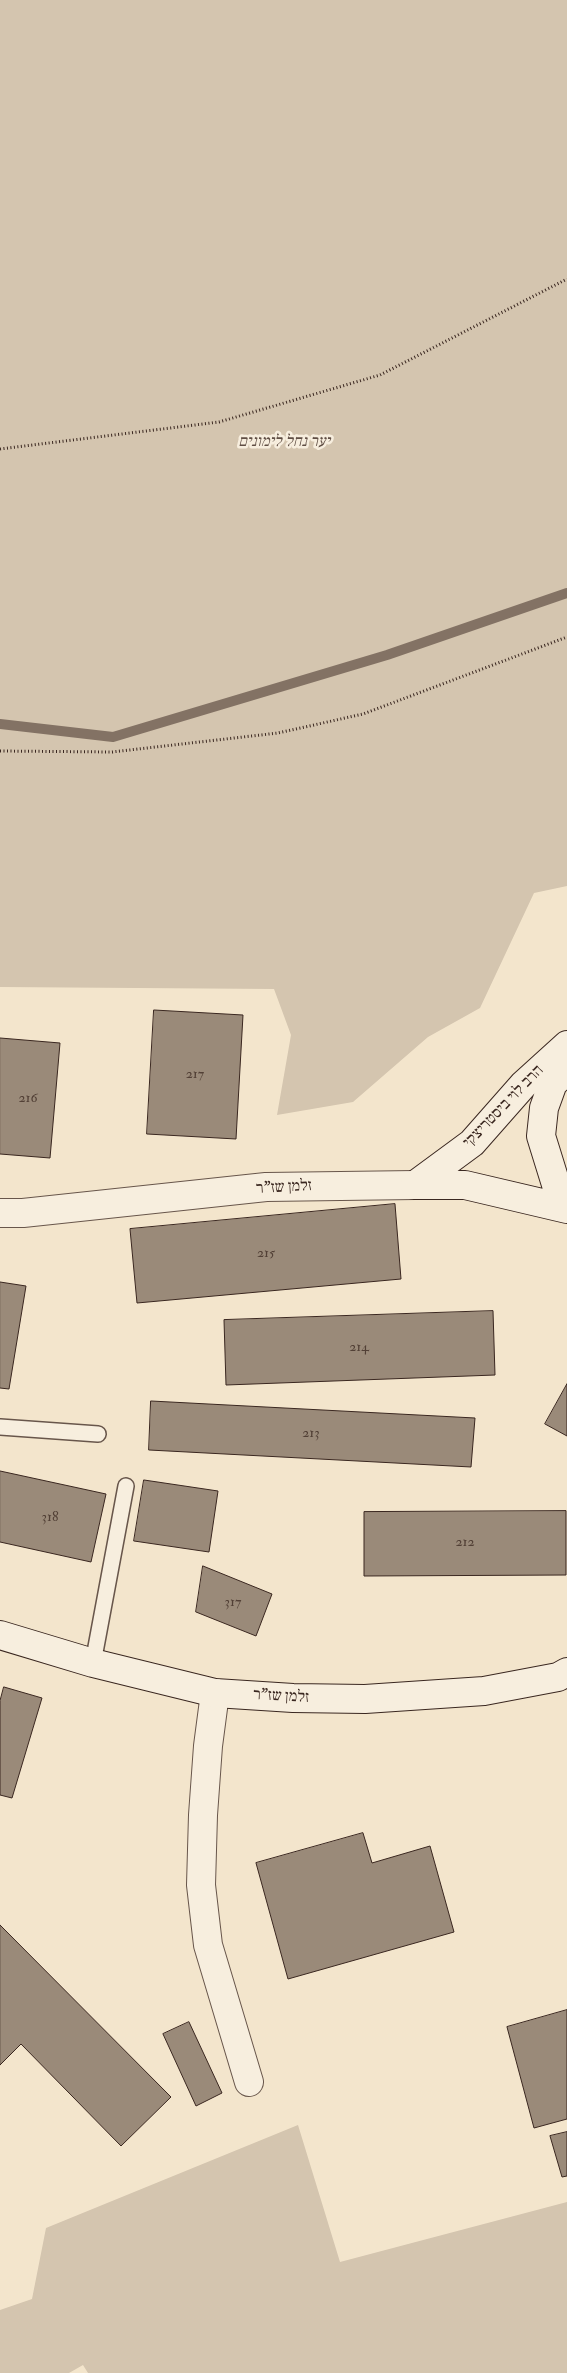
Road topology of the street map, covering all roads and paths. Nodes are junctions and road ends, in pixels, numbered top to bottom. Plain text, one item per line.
1 (567, 279) edge
2 (0, 449) edge
3 (567, 637) edge
4 (0, 751) edge
5 (567, 1046) edge
6 (567, 1071) edge
7 (415, 1185) junction
8 (565, 1208) edge
9 (0, 1213) edge
10 (0, 1427) edge
11 (98, 1434) dead end
12 (126, 1486) dead end
13 (0, 1634) edge
14 (93, 1663) junction
15 (567, 1672) edge
16 (215, 1692) junction
17 (249, 2082) dead end

1 - 2 path
3 - 4 path
5 - 7 street, הרב לוי ביסטריצקי
6 - 8 street, הרב לוי ביסטריצקי
7 - 8 street, זלמן שז"ר
7 - 9 street, זלמן שז"ר
10 - 11 lane
12 - 14 lane
13 - 14 street, זלמן שז"ר
14 - 16 street, זלמן שז"ר
15 - 16 street, זלמן שז"ר
16 - 17 street

